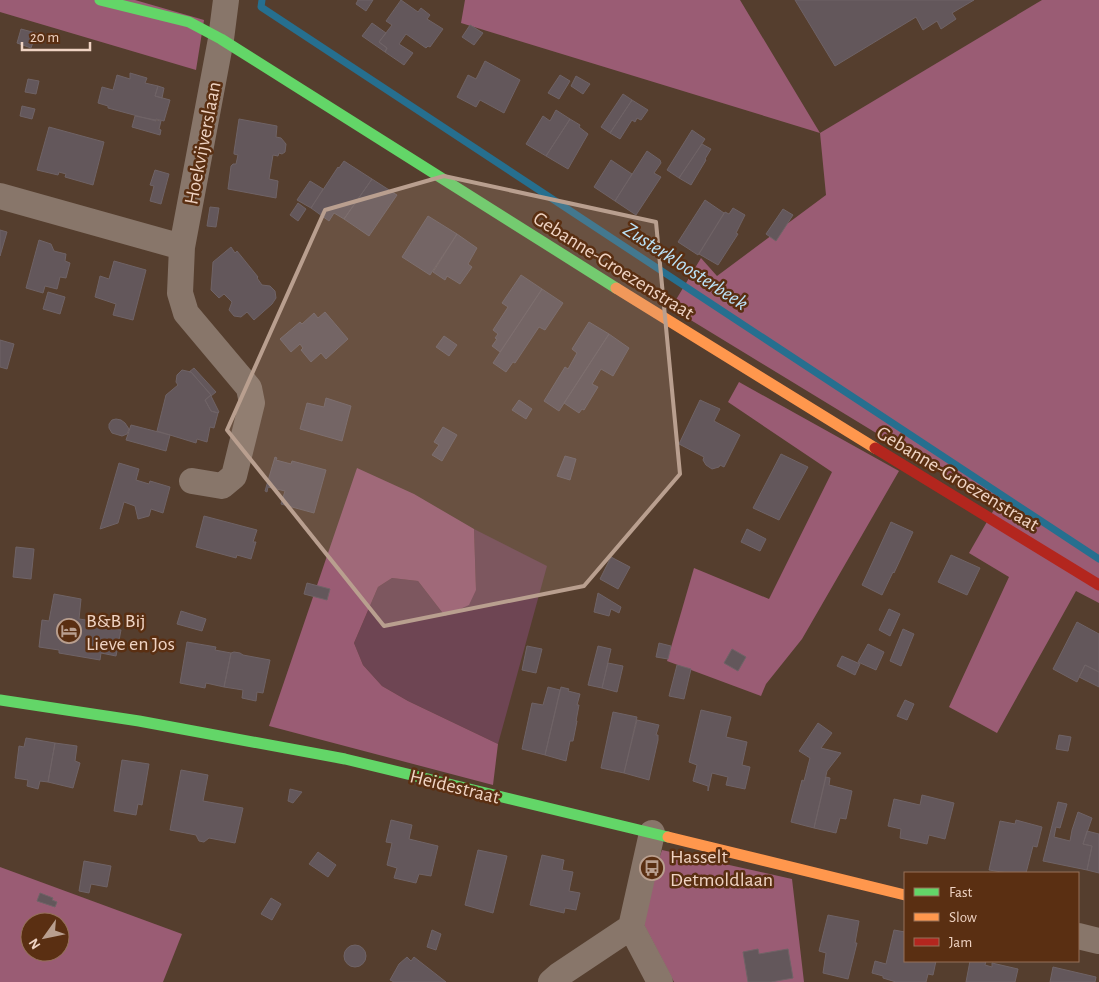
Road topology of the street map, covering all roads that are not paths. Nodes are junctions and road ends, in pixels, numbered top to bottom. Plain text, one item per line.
1 (100, 0) edge
2 (226, 0) edge
3 (221, 39) junction
4 (0, 196) edge
5 (182, 246) junction
6 (192, 481) dead end
7 (1099, 585) edge
8 (0, 700) edge
9 (652, 833) junction
10 (904, 895) edge
11 (631, 927) junction
12 (1079, 936) edge
13 (1099, 941) edge
14 (551, 982) edge
15 (660, 982) edge

1 - 3 street, Gebanne-Groezenstraat
2 - 3 street, Hoekvijverslaan
3 - 5 street, Hoekvijverslaan
3 - 7 street, Gebanne-Groezenstraat
4 - 5 street
5 - 6 street, Hoekvijverslaan
8 - 9 street, Heidestraat
9 - 10 street, Heidestraat
9 - 11 street
11 - 14 street
11 - 15 street
12 - 13 street

